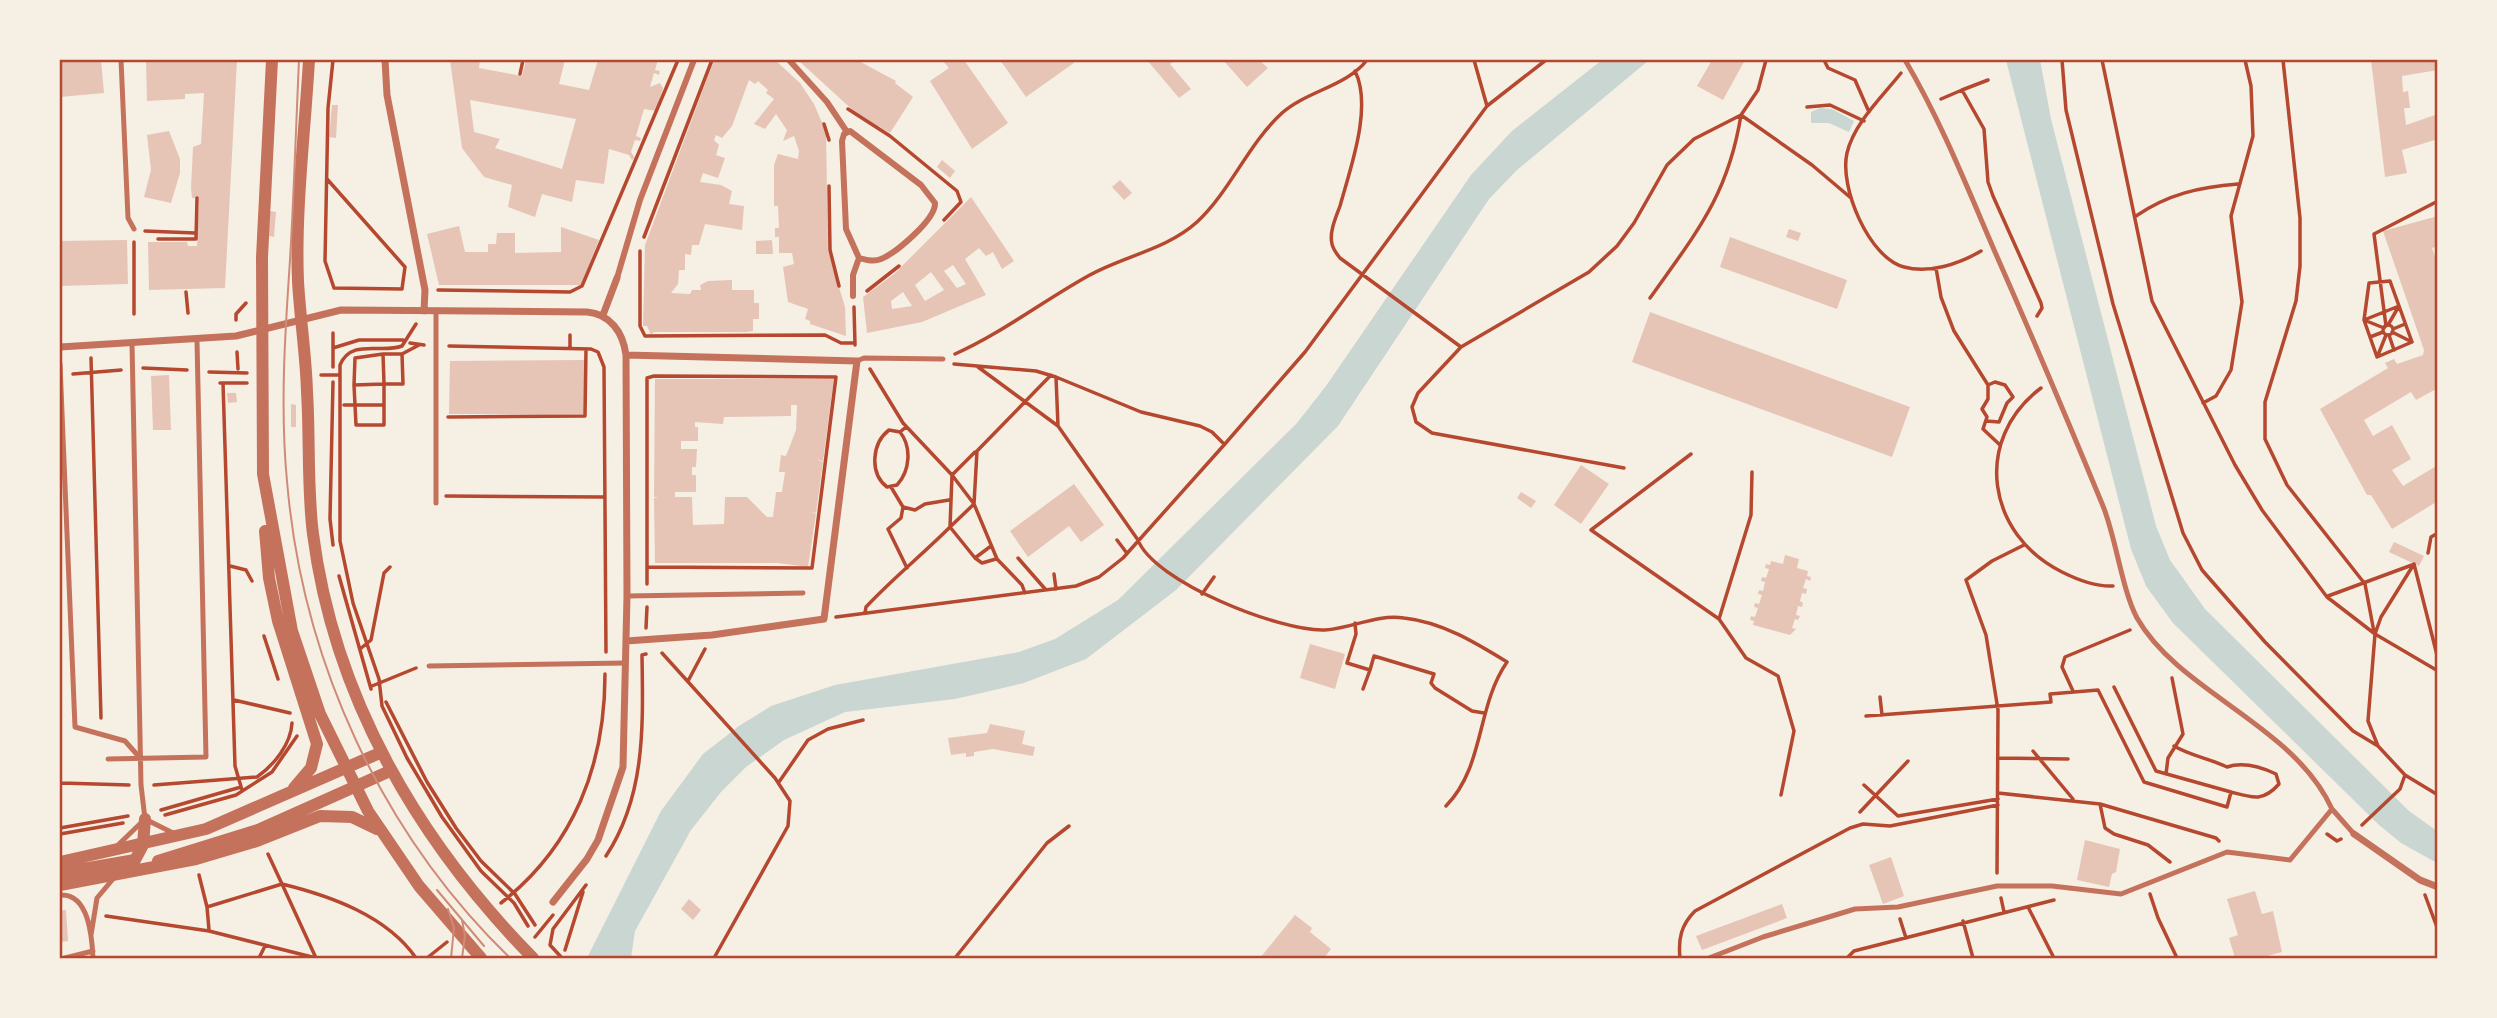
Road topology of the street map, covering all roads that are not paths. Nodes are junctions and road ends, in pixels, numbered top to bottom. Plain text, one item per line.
1 (121, 60) edge
2 (272, 60) edge
3 (309, 60) edge
4 (386, 60) edge
5 (694, 60) edge
6 (789, 60) edge
7 (1906, 62) edge
8 (847, 132) junction
9 (134, 229) road end
10 (859, 258) junction
11 (617, 278) joint
12 (852, 299) dead end
13 (424, 311) junction
14 (436, 311) junction
15 (603, 315) junction
16 (303, 318) junction
17 (262, 330) junction
18 (197, 341) junction
19 (132, 343) junction
20 (60, 347) edge
21 (626, 355) junction
22 (943, 359) road end
23 (857, 361) junction
24 (60, 363) edge
25 (265, 492) junction
26 (436, 499) road end
27 (803, 593) dead end
28 (627, 596) junction
29 (626, 642) junction
30 (626, 663) junction
31 (429, 666) road end
32 (382, 752) junction
33 (108, 759) dead end
34 (141, 759) junction
35 (346, 770) junction
36 (390, 771) junction
37 (356, 788) junction
38 (285, 795) junction
39 (2332, 809) junction
40 (145, 819) junction
41 (380, 831) junction
42 (2354, 834) joint
43 (182, 836) junction
44 (143, 845) junction
45 (109, 852) junction
46 (60, 862) edge
47 (139, 871) junction
48 (60, 873) edge
49 (120, 875) junction
50 (60, 885) edge
51 (2438, 887) edge
52 (60, 895) edge
53 (553, 902) dead end
54 (91, 935) junction
55 (93, 951) junction
56 (65, 958) edge
57 (93, 958) edge
58 (481, 958) edge
59 (533, 958) edge
60 (1709, 958) edge

1 - 9 lane
2 - 17 street
3 - 16 street
4 - 13 street
5 - 11 street
6 - 8 street
7 - 39 lane
8 - 10 street
8 - 10 street
10 - 12 street
11 - 15 street
13 - 14 street
13 - 16 street
14 - 15 street
14 - 26 lane
15 - 21 street
16 - 17 street
16 - 32 street
17 - 18 street
17 - 25 street
18 - 19 street
18 - 34 lane
19 - 20 street
19 - 34 lane
21 - 23 street
21 - 28 street
22 - 23 lane
23 - 29 street
24 - 34 lane
25 - 35 street
25 - 38 street
27 - 28 lane
28 - 29 street
29 - 30 street
30 - 31 lane
30 - 53 street
32 - 35 street
32 - 36 street
33 - 34 lane
34 - 40 lane
35 - 37 street
35 - 38 street
36 - 37 street
36 - 59 street
37 - 41 street
37 - 47 street
38 - 43 street
39 - 42 lane
39 - 60 lane
40 - 43 lane
40 - 44 street
40 - 45 lane
41 - 47 street
41 - 58 street
42 - 51 street
43 - 44 street
44 - 45 street
44 - 48 street
45 - 46 street
47 - 49 street
49 - 50 street
49 - 54 lane
52 - 54 lane
54 - 55 lane
55 - 56 lane
55 - 57 lane

